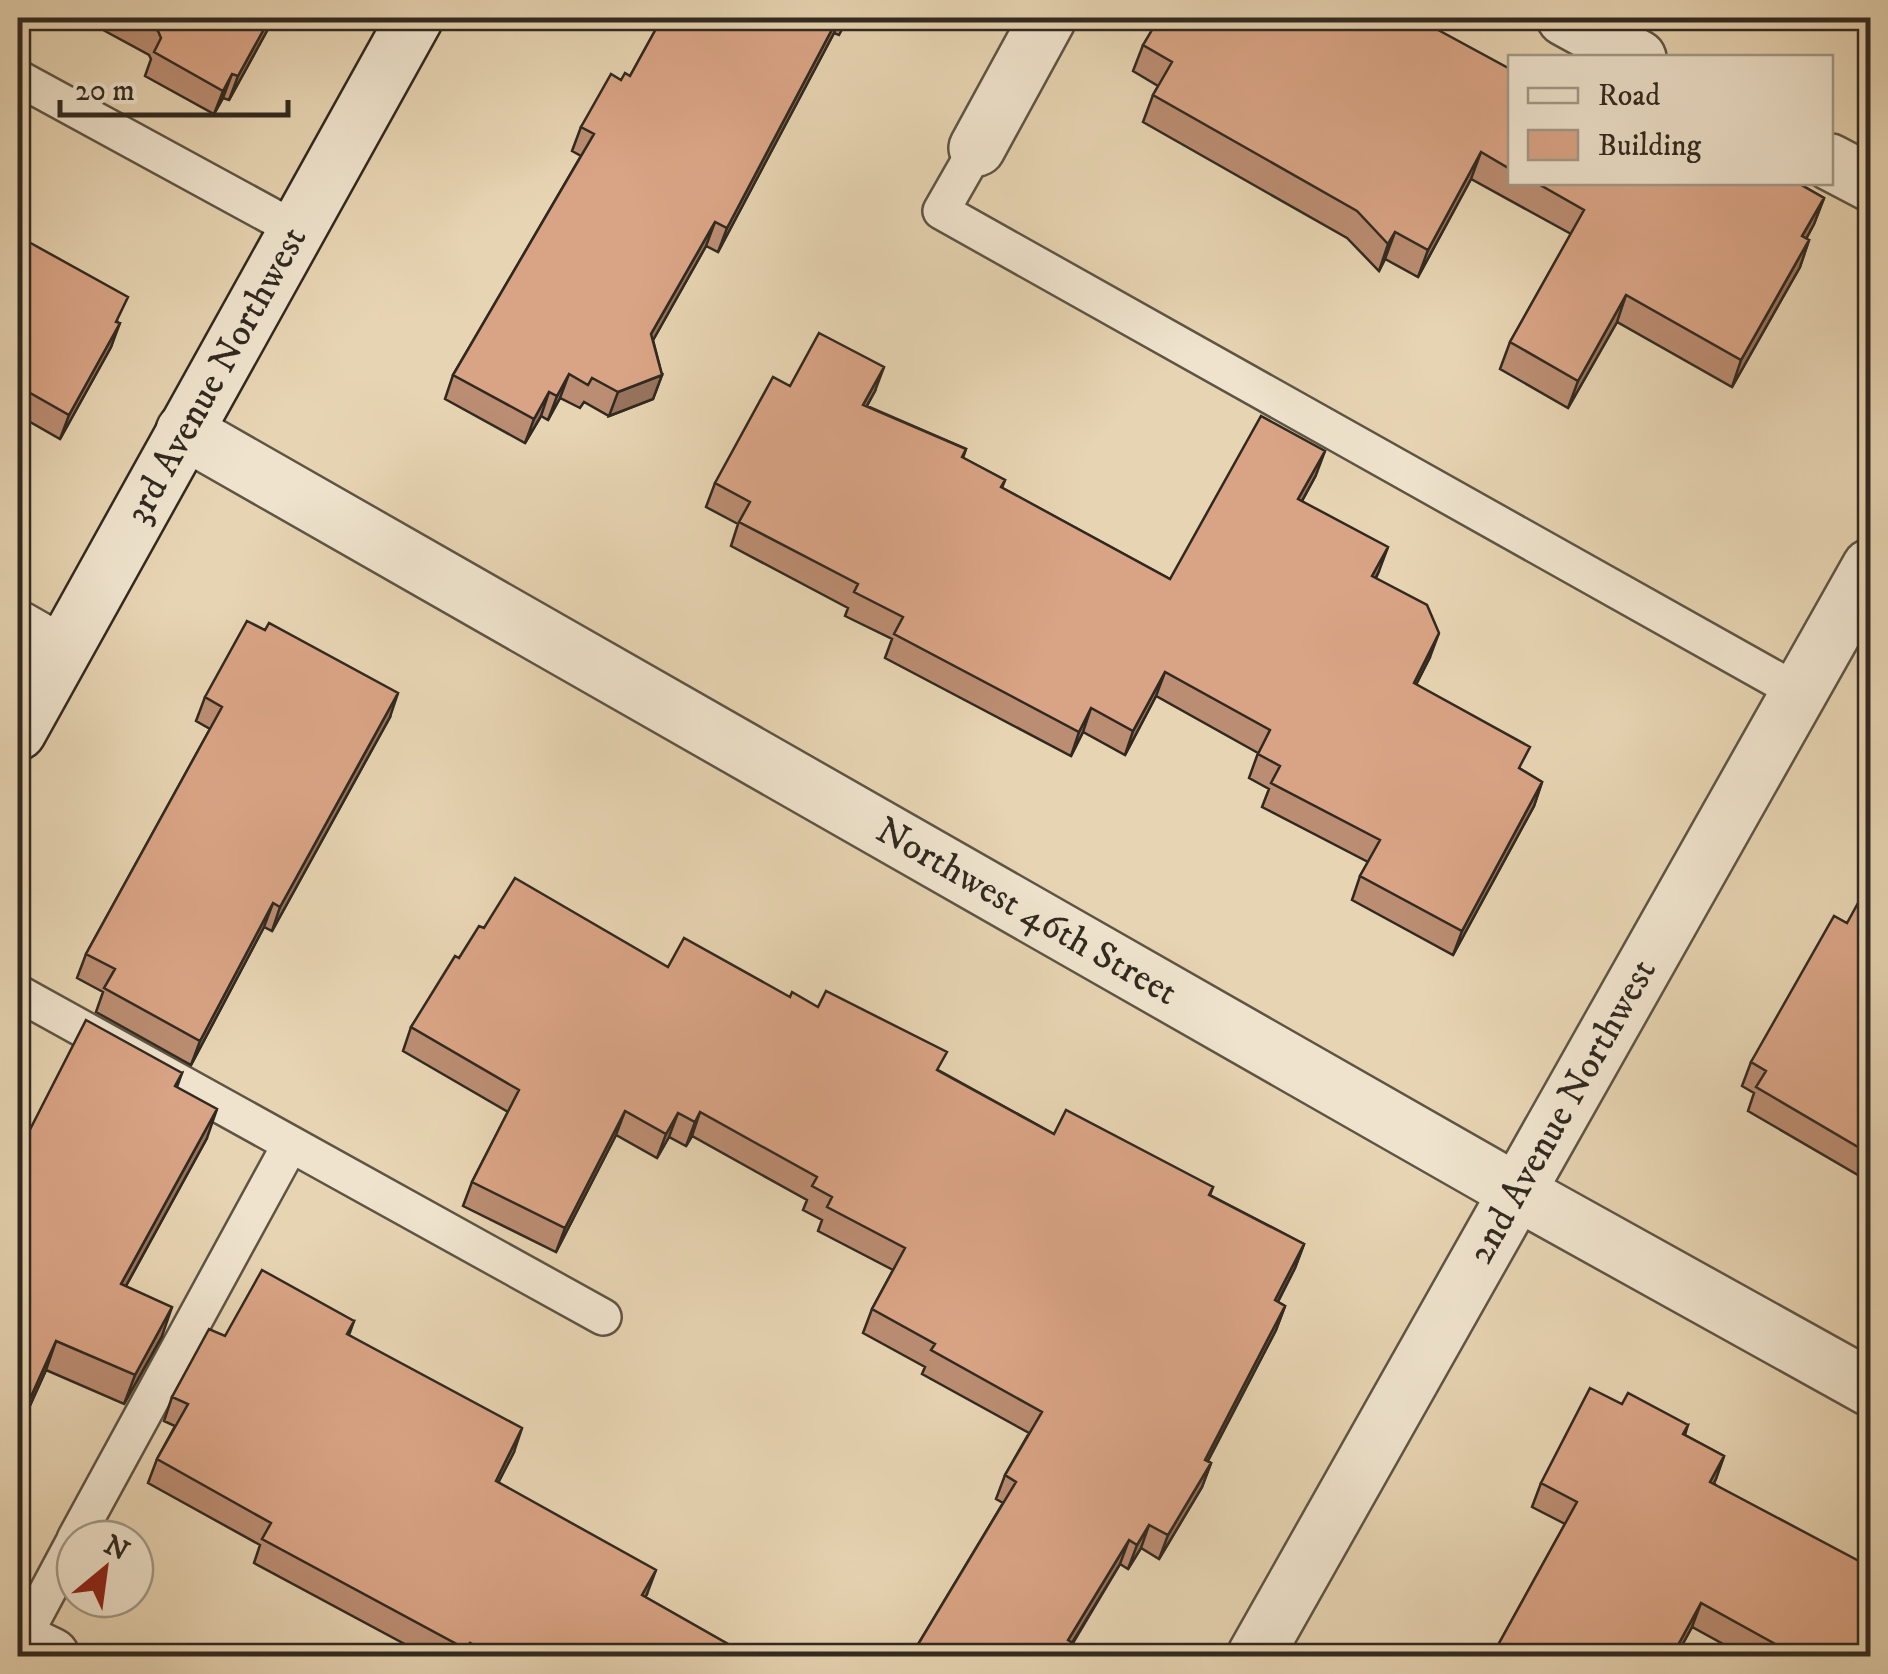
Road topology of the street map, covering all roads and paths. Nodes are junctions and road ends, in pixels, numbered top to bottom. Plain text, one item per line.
1 (415, 18) edge
2 (1048, 18) edge
3 (1564, 18) edge
4 (1632, 55) edge
5 (18, 78) edge
6 (977, 148) joint
7 (1833, 164) edge
8 (1870, 184) edge
9 (295, 229) junction
10 (184, 431) junction
11 (1870, 567) edge
12 (39, 641) edge
13 (1800, 692) junction
14 (18, 732) edge
15 (18, 992) edge
16 (290, 1145) junction
17 (1518, 1192) junction
18 (603, 1317) dead end
19 (1870, 1388) edge
20 (86, 1519) edge
21 (55, 1587) edge
22 (30, 1646) edge
23 (1255, 1656) edge

1 - 9 street, 3rd Avenue Northwest
2 - 6 street
3 - 4 street
5 - 9 lane
6 - 13 lane
7 - 8 street
9 - 10 street, 3rd Avenue Northwest
10 - 12 street, 3rd Avenue Northwest
10 - 17 street, Northwest 46th Street
11 - 13 street, 2nd Avenue Northwest
12 - 14 street, 3rd Avenue Northwest
13 - 17 street, 2nd Avenue Northwest
15 - 16 lane
16 - 18 lane
16 - 20 lane
17 - 19 street, Northwest 46th Street
17 - 23 street, 2nd Avenue Northwest
21 - 22 lane

